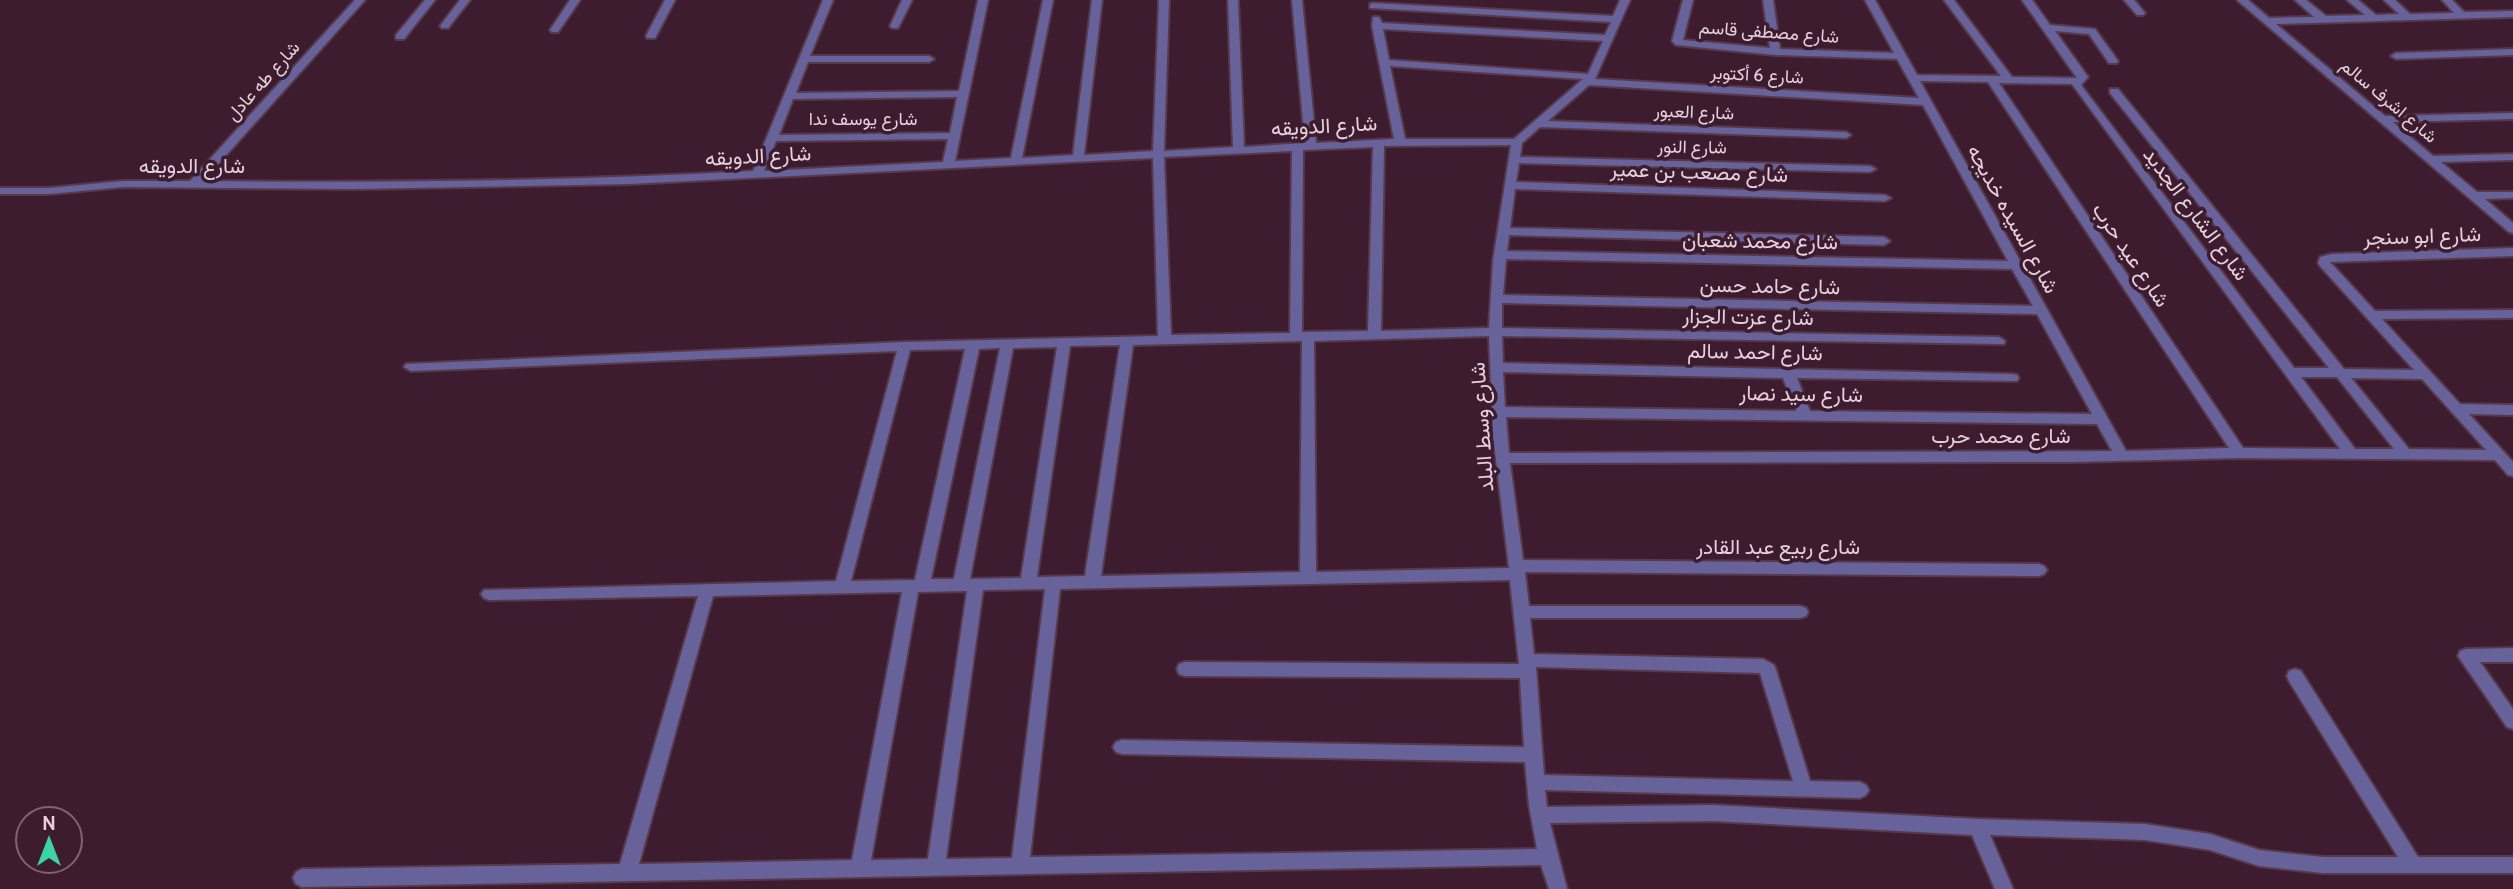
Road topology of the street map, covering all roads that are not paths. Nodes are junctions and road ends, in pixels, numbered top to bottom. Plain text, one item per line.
1 (360, 0) edge
2 (430, 0) edge
3 (465, 0) edge
4 (575, 0) edge
5 (670, 0) edge
6 (828, 0) edge
7 (907, 0) edge
8 (983, 0) edge
9 (1048, 0) edge
10 (1097, 0) edge
11 (1164, 0) edge
12 (1233, 0) edge
13 (1297, 0) edge
14 (1625, 0) edge
15 (1688, 0) edge
16 (1768, 0) edge
17 (1870, 0) edge
18 (1949, 0) edge
19 (2027, 0) edge
20 (2129, 0) edge
21 (2242, 0) edge
22 (2300, 0) edge
23 (2352, 0) edge
24 (2389, 0) edge
25 (2447, 0) edge
26 (1373, 3) edge
27 (2140, 13) dead end
28 (2513, 14) edge
29 (2461, 15) junction
30 (2408, 17) junction
31 (2374, 18) junction
32 (1617, 19) junction
33 (2323, 19) junction
34 (2267, 21) junction
35 (445, 26) dead end
36 (895, 26) dead end
37 (1377, 26) junction
38 (2048, 28) junction
39 (555, 30) dead end
40 (651, 36) dead end
41 (400, 37) dead end
42 (1610, 38) junction
43 (1775, 52) junction
44 (2513, 52) edge
45 (1901, 56) junction
46 (2396, 56) dead end
47 (805, 59) junction
48 (929, 59) dead end
49 (2113, 61) dead end
50 (1385, 63) junction
51 (1913, 78) junction
52 (1588, 79) junction
53 (1991, 79) junction
54 (2009, 80) junction
55 (2078, 81) junction
56 (2114, 91) dead end
57 (963, 94) junction
58 (790, 96) junction
59 (1926, 102) junction
60 (2513, 116) edge
61 (2382, 119) junction
62 (1540, 124) junction
63 (1846, 135) dead end
64 (954, 136) junction
65 (773, 138) junction
66 (1400, 142) junction
67 (1517, 142) junction
68 (1379, 143) junction
69 (1305, 146) junction
70 (1239, 149) junction
71 (1158, 154) junction
72 (2513, 157) edge
73 (1078, 158) junction
74 (2430, 159) junction
75 (1514, 160) junction
76 (1016, 162) junction
77 (948, 166) junction
78 (1870, 169) dead end
79 (757, 175) junction
80 (193, 185) junction
81 (1511, 185) junction
82 (0, 191) edge
83 (2513, 195) edge
84 (2474, 196) junction
85 (1885, 198) dead end
86 (2513, 229) edge
87 (1504, 231) junction
88 (1884, 242) dead end
89 (2513, 252) edge
90 (1502, 255) junction
91 (2017, 265) junction
92 (1496, 299) junction
93 (2043, 310) junction
94 (2513, 314) edge
95 (2371, 315) junction
96 (1497, 332) junction
97 (1374, 335) junction
98 (1302, 336) junction
99 (1127, 340) junction
100 (1165, 340) junction
101 (1999, 341) dead end
102 (1064, 342) junction
103 (1007, 343) junction
104 (973, 344) junction
105 (905, 346) junction
106 (411, 367) dead end
107 (1497, 368) junction
108 (2290, 372) junction
109 (1788, 373) junction
110 (2338, 373) junction
111 (2425, 374) junction
112 (2011, 378) dead end
113 (2457, 410) junction
114 (2513, 410) edge
115 (1501, 412) junction
116 (1804, 415) junction
117 (2102, 419) junction
118 (2239, 453) junction
119 (2351, 454) junction
120 (2406, 454) junction
121 (2122, 456) junction
122 (2499, 456) junction
123 (1503, 458) junction
124 (2513, 471) edge
125 (2039, 569) dead end
126 (1517, 570) junction
127 (1308, 578) junction
128 (1092, 582) junction
129 (1028, 583) junction
130 (1054, 583) junction
131 (968, 584) junction
132 (917, 586) junction
133 (842, 587) junction
134 (707, 590) junction
135 (489, 594) dead end
136 (1522, 612) junction
137 (1800, 612) dead end
138 (2513, 655) edge
139 (1527, 666) junction
140 (1185, 669) dead end
141 (2295, 676) dead end
142 (2513, 722) edge
143 (1122, 747) dead end
144 (1534, 755) junction
145 (1537, 782) junction
146 (1804, 789) junction
147 (1860, 790) dead end
148 (1540, 815) junction
149 (1978, 827) junction
150 (1546, 857) junction
151 (2413, 865) junction
152 (2513, 865) edge
153 (1020, 866) junction
154 (936, 867) junction
155 (860, 869) junction
156 (627, 873) junction
157 (302, 878) dead end
158 (1558, 889) edge
159 (2004, 889) edge

1 - 80 street, شارع طه عادل
2 - 41 street
3 - 35 street
4 - 39 street
5 - 40 street
6 - 47 street
7 - 36 street
8 - 57 street
9 - 76 street
10 - 73 street
11 - 71 street
12 - 70 street
13 - 69 street
14 - 32 street
15 - 43 street, شارع مصطفى قاسم
16 - 43 street
17 - 45 street, شارع السيده خديجه
18 - 54 street
19 - 38 street, شارع الشارع الجديد
20 - 27 street
21 - 34 street, شارع اشرف سالم
22 - 33 street
23 - 31 street
24 - 30 street
25 - 29 street
26 - 32 street
26 - 37 street
28 - 29 street
29 - 30 street
30 - 31 street
31 - 33 street
32 - 42 street
33 - 34 street
34 - 61 street, شارع اشرف سالم
37 - 42 street
37 - 50 street
38 - 49 street
38 - 55 street, شارع الشارع الجديد
42 - 52 street
43 - 45 street, شارع مصطفى قاسم
44 - 46 street
45 - 51 street, شارع السيده خديجه
47 - 48 street
47 - 58 street
50 - 52 street, شارع 6 أكتوبر
50 - 66 street
51 - 53 street
51 - 59 street, شارع السيده خديجه
52 - 59 street, شارع 6 أكتوبر
52 - 62 street
53 - 54 street
53 - 118 street, شارع عيد حرب
54 - 55 street
55 - 108 street, شارع الشارع الجديد
56 - 110 street
57 - 58 street
57 - 64 street
58 - 65 street
59 - 91 street, شارع السيده خديجه
60 - 61 street
61 - 74 street, شارع اشرف سالم
62 - 63 street, شارع العبور
62 - 67 street
64 - 65 street, شارع يوسف ندا
64 - 77 street
65 - 79 street
66 - 67 street, شارع الدويقه
66 - 68 street, شارع الدويقه
67 - 75 street, شارع وسط البلد
68 - 69 street, شارع الدويقه
68 - 97 street
69 - 70 street, شارع الدويقه
69 - 98 street
70 - 71 street, شارع الدويقه
71 - 73 street, شارع الدويقه
71 - 100 street
72 - 74 street
73 - 76 street, شارع الدويقه
74 - 84 street, شارع اشرف سالم
75 - 78 street, شارع النور
75 - 81 street, شارع وسط البلد
76 - 77 street, شارع الدويقه
77 - 79 street, شارع الدويقه
79 - 80 street, شارع الدويقه
80 - 82 street, شارع الدويقه
81 - 85 street, شارع مصعب بن عمير
81 - 87 street, شارع وسط البلد
83 - 84 street
84 - 86 street, شارع اشرف سالم
87 - 88 street
87 - 90 street, شارع وسط البلد
89 - 95 street, شارع ابو سنجر
90 - 91 street, شارع محمد شعبان
90 - 92 street, شارع وسط البلد
91 - 93 street, شارع السيده خديجه
92 - 93 street, شارع حامد حسن
92 - 96 street, شارع وسط البلد
93 - 117 street, شارع السيده خديجه
94 - 95 street
95 - 111 street
96 - 97 street, شارع عزت الجزار
96 - 101 street, شارع عزت الجزار
96 - 107 street, شارع وسط البلد
97 - 98 street, شارع عزت الجزار
98 - 100 street, شارع عزت الجزار
98 - 127 street
99 - 100 street, شارع عزت الجزار
99 - 102 street, شارع عزت الجزار
99 - 128 street
102 - 103 street, شارع عزت الجزار
102 - 129 street
103 - 104 street, شارع عزت الجزار
103 - 131 street
104 - 105 street, شارع عزت الجزار
104 - 132 street
105 - 106 street, شارع عزت الجزار
105 - 133 street
107 - 109 street, شارع احمد سالم
107 - 115 street, شارع وسط البلد
108 - 110 street
108 - 119 street, شارع الشارع الجديد
109 - 112 street, شارع احمد سالم
109 - 116 street
110 - 111 street
110 - 120 street
111 - 113 street
113 - 114 street
113 - 122 street
115 - 116 street, شارع سيد نصار
115 - 123 street, شارع وسط البلد
116 - 117 street, شارع سيد نصار
117 - 121 street, شارع السيده خديجه
118 - 119 street, شارع محمد حرب
118 - 121 street, شارع محمد حرب
119 - 120 street, شارع محمد حرب
120 - 122 street, شارع محمد حرب
121 - 123 street, شارع محمد حرب
122 - 124 street
123 - 126 street, شارع وسط البلد
125 - 126 street, شارع ربيع عبد القادر
126 - 127 street, شارع ربيع عبد القادر
126 - 136 street, شارع وسط البلد
127 - 128 street, شارع ربيع عبد القادر
128 - 130 street, شارع ربيع عبد القادر
129 - 130 street, شارع ربيع عبد القادر
129 - 131 street, شارع ربيع عبد القادر
130 - 153 street
131 - 132 street, شارع ربيع عبد القادر
131 - 154 street
132 - 133 street, شارع ربيع عبد القادر
132 - 155 street
133 - 134 street, شارع ربيع عبد القادر
134 - 135 street, شارع ربيع عبد القادر
134 - 156 street
136 - 137 street
136 - 139 street, شارع وسط البلد
138 - 142 street
139 - 140 street
139 - 144 street, شارع وسط البلد
139 - 146 street
141 - 151 street
143 - 144 street
144 - 145 street, شارع وسط البلد
145 - 146 street
145 - 148 street, شارع وسط البلد
146 - 147 street
148 - 149 street
148 - 150 street, شارع وسط البلد
149 - 151 street
149 - 159 street
150 - 153 street
150 - 158 street, شارع وسط البلد
151 - 152 street
153 - 154 street
154 - 155 street
155 - 156 street
156 - 157 street

